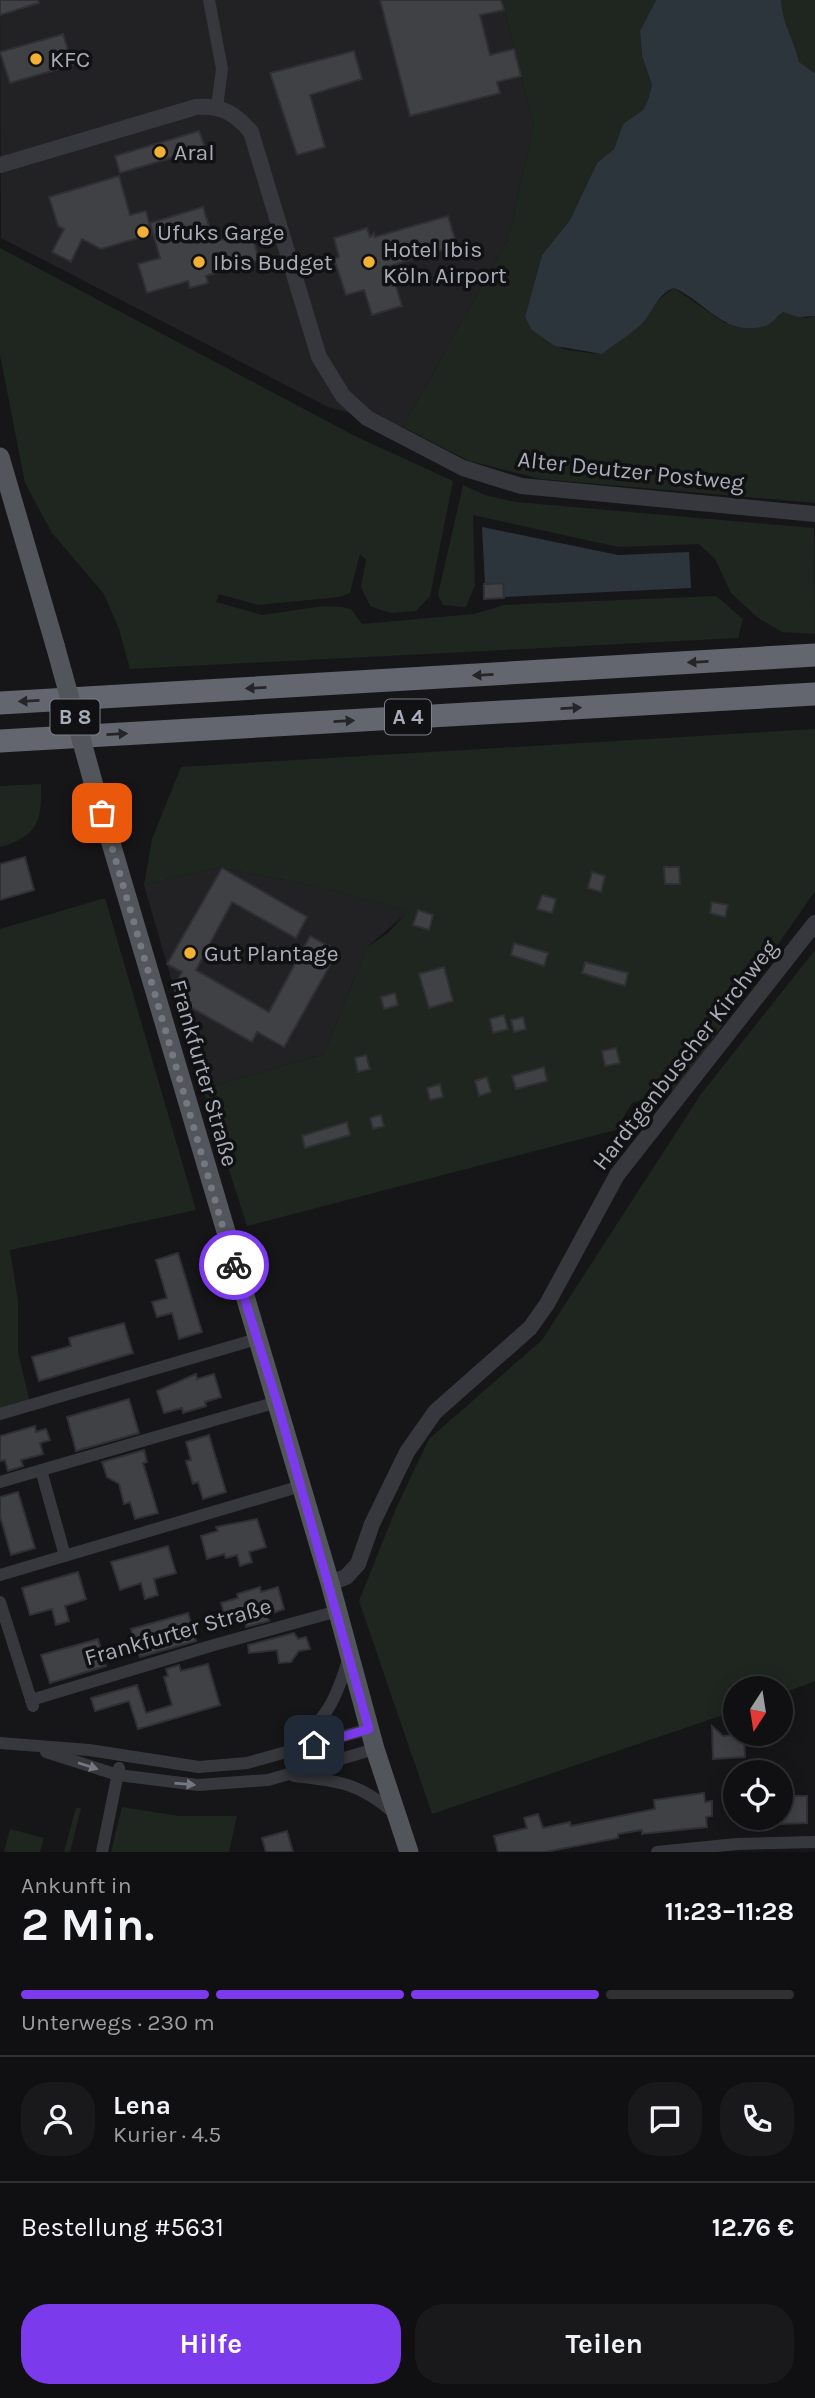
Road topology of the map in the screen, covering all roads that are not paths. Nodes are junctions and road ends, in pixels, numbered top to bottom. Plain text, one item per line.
1 (209, 0) edge
2 (217, 107) junction
3 (0, 165) edge
4 (0, 457) edge
5 (815, 514) edge
6 (815, 655) edge
7 (815, 694) edge
8 (0, 703) edge
9 (0, 741) edge
10 (815, 923) edge
11 (257, 1339) junction
12 (277, 1402) junction
13 (0, 1414) edge
14 (41, 1470) junction
15 (0, 1482) edge
16 (301, 1486) junction
17 (65, 1556) junction
18 (0, 1575) edge
19 (330, 1583) junction
20 (0, 1602) edge
21 (338, 1611) junction
22 (349, 1656) junction
23 (369, 1729) junction
24 (6, 1744) edge
25 (375, 1749) junction
26 (291, 1751) junction
27 (121, 1757) junction
28 (118, 1775) junction
29 (290, 1775) junction
30 (397, 1816) junction
31 (815, 1842) edge
32 (102, 1852) edge
33 (409, 1852) edge
34 (657, 1852) edge

1 - 2 street
2 - 3 street
2 - 5 street, Alter Deutzer Postweg
4 - 11 main road, Frankfurter Straße / B 8, bridge
6 -> 8 highway, A 4
9 -> 7 highway, A 4
10 - 19 street, Hardtgenbuscher Kirchweg
11 - 12 main road, Frankfurter Straße / B 8
11 - 13 street
12 - 14 street
12 - 16 main road, Frankfurter Straße / B 8
14 - 15 street
14 - 17 street
16 - 17 street
16 - 19 main road, Frankfurter Straße / B 8
17 - 18 street
19 - 21 main road, Frankfurter Straße / B 8
20 - 21 street, Frankfurter Straße
21 - 22 main road, Frankfurter Straße / B 8
22 - 23 main road, Frankfurter Straße / B 8
22 - 26 street
23 - 25 main road, Frankfurter Straße / B 8
23 - 26 street
24 - 27 street
24 -> 28 street
25 - 29 street
25 - 30 main road, Frankfurter Straße / B 8
26 - 27 street
27 - 28 street
28 -> 29 street
28 - 32 street
29 - 30 street
30 - 33 main road, Frankfurter Straße / B 8
31 - 34 street

